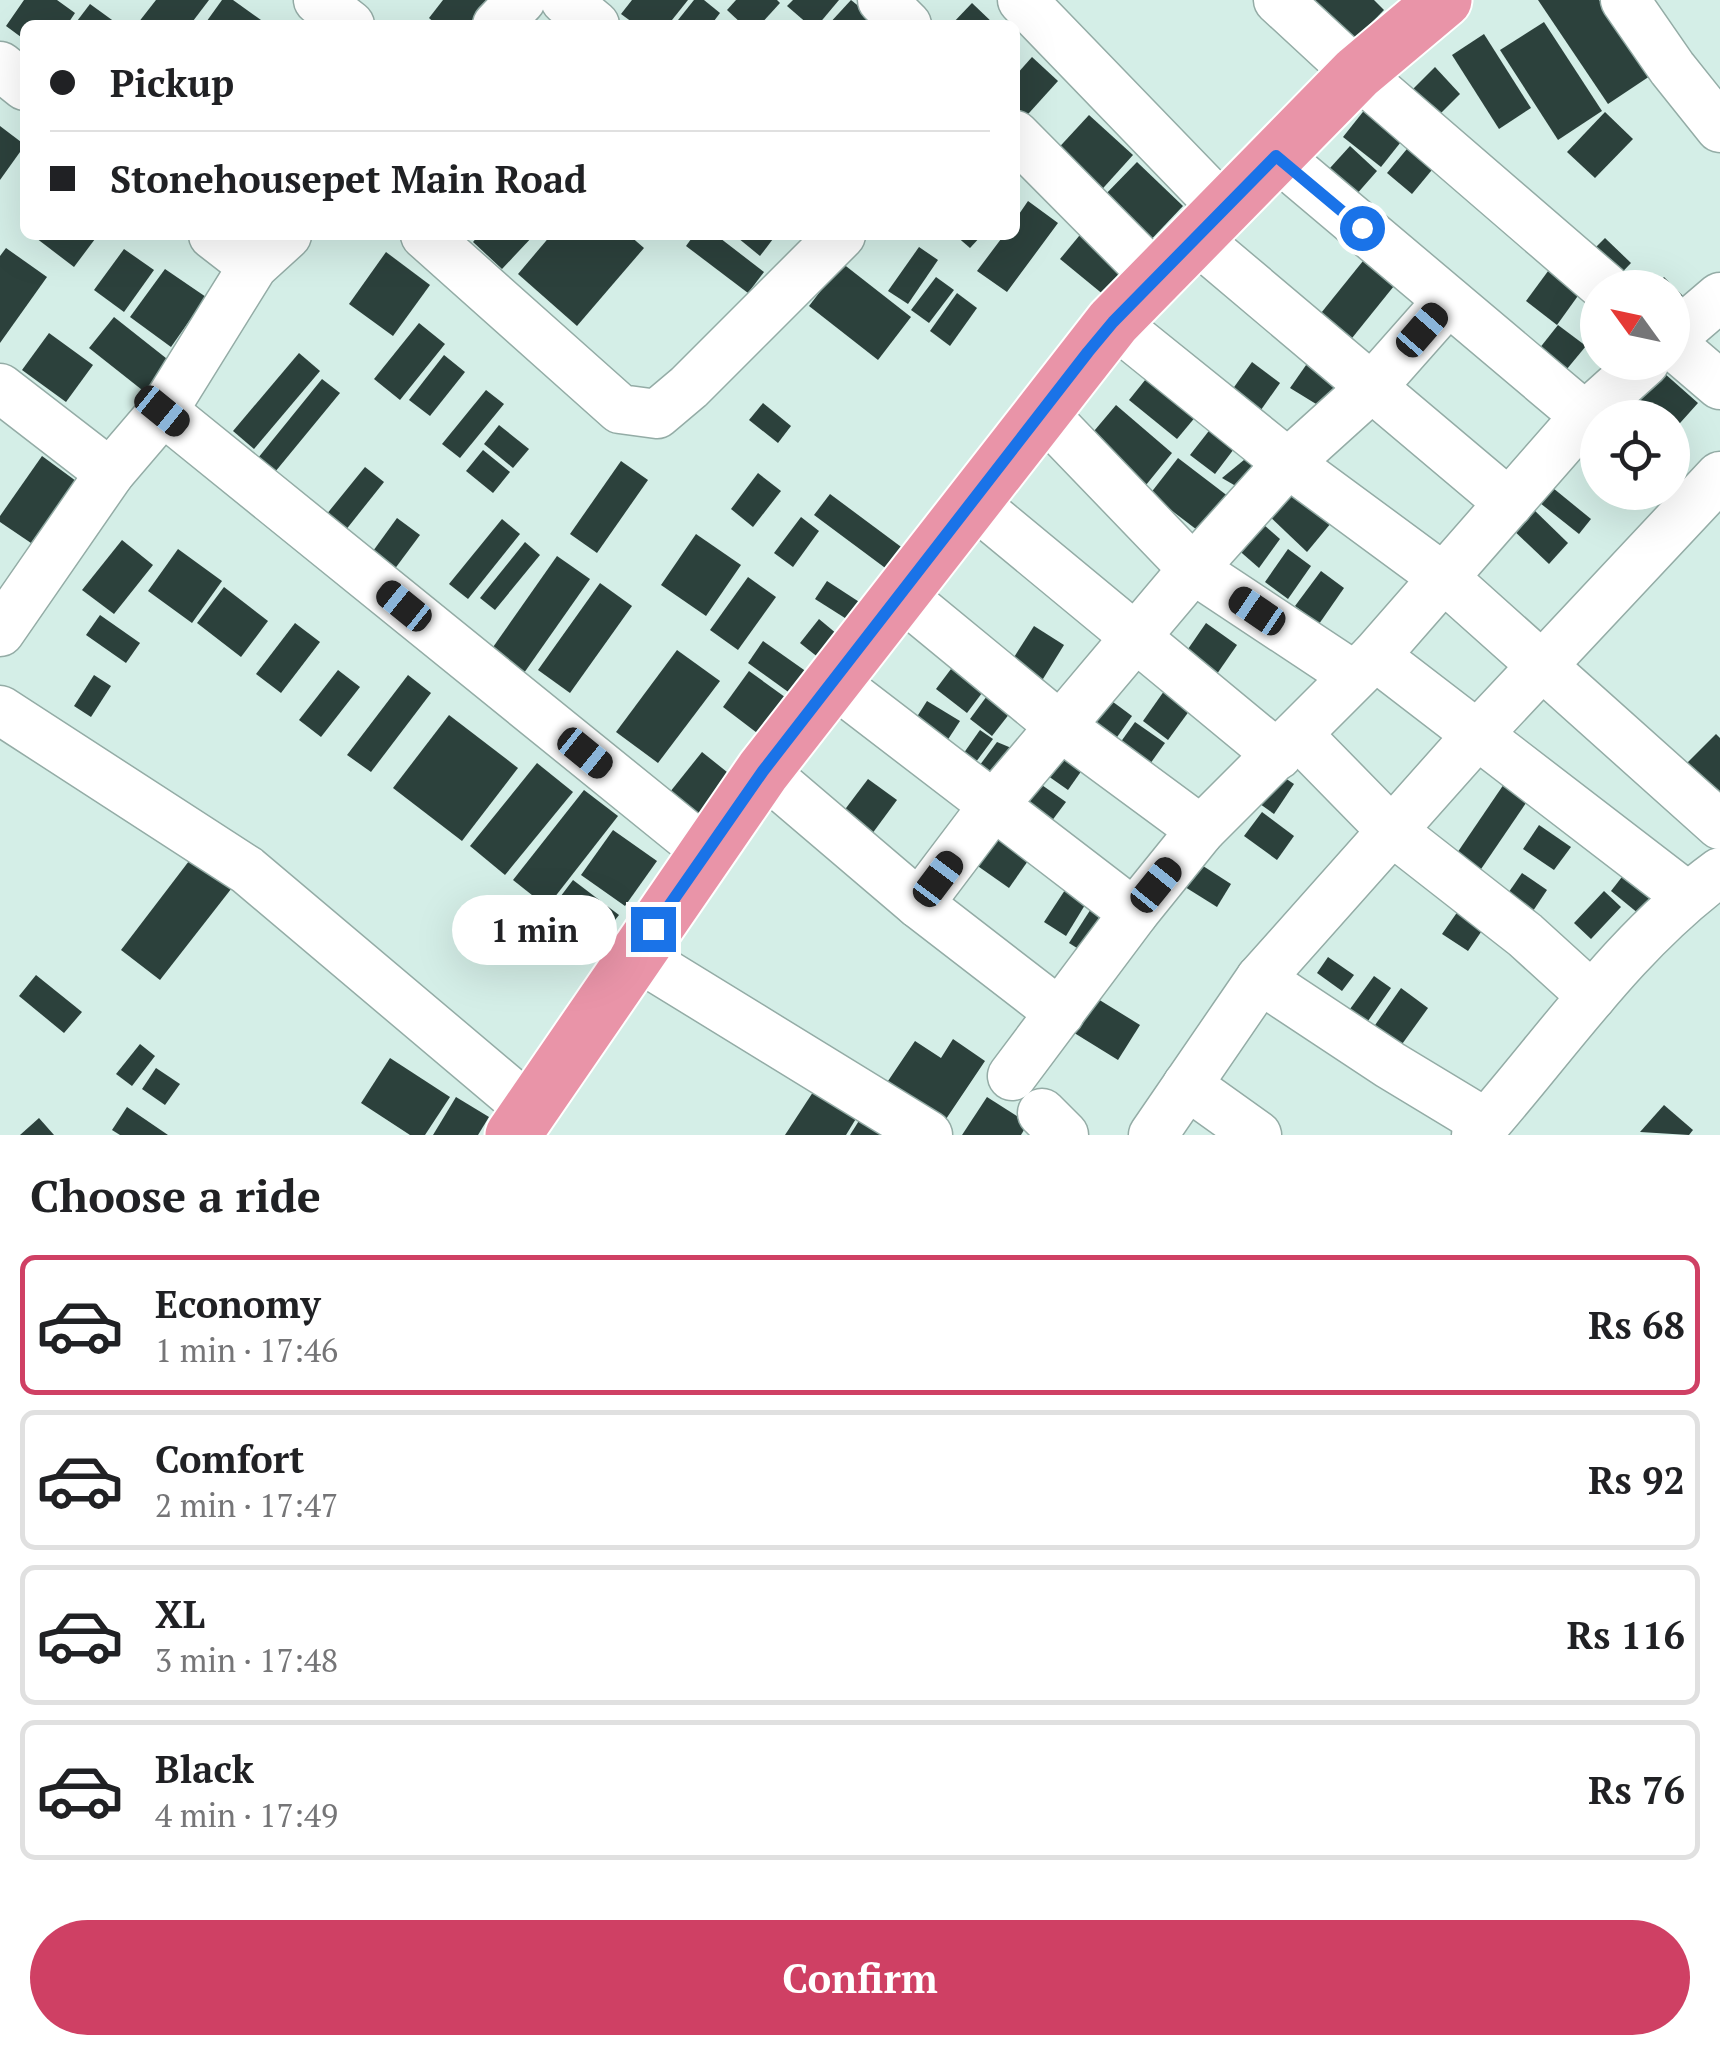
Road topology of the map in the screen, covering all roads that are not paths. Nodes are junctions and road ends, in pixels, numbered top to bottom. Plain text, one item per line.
1 (318, 0) edge
2 (521, 0) edge
3 (566, 0) edge
4 (882, 0) edge
5 (1022, 0) edge
6 (1278, 0) edge
7 (1444, 0) edge
8 (1625, 0) edge
9 (344, 20) edge
10 (502, 20) edge
11 (590, 20) edge
12 (901, 20) edge
13 (0, 66) edge
14 (1357, 73) junction
15 (20, 82) edge
16 (1720, 128) edge
17 (1020, 140) edge
18 (1276, 156) junction
19 (1210, 224) junction
20 (231, 240) edge
21 (430, 240) edge
22 (836, 240) edge
23 (270, 251) edge
24 (1585, 270) edge
25 (1157, 278) junction
26 (1720, 297) edge
27 (1448, 301) junction
28 (1113, 322) junction
29 (1690, 324) edge
30 (1690, 358) edge
31 (1625, 380) edge
32 (1720, 385) edge
33 (0, 388) edge
34 (1371, 388) junction
35 (1603, 400) edge
36 (162, 411) junction
37 (1580, 411) edge
38 (1040, 412) junction
39 (1580, 423) edge
40 (1288, 464) junction
41 (110, 473) junction
42 (1720, 476) edge
43 (971, 501) junction
44 (1509, 504) junction
45 (1193, 568) junction
46 (1444, 578) junction
47 (902, 596) junction
48 (0, 632) edge
49 (1136, 636) junction
50 (1364, 665) junction
51 (1544, 665) junction
52 (834, 682) junction
53 (0, 710) edge
54 (1060, 726) junction
55 (1478, 734) junction
56 (1288, 745) junction
57 (763, 771) junction
58 (993, 806) junction
59 (1720, 824) edge
60 (1201, 830) junction
61 (1392, 831) junction
62 (706, 851) junction
63 (1704, 884) edge
64 (919, 904) junction
65 (1134, 913) junction
66 (635, 955) junction
67 (1260, 979) junction
68 (1592, 996) junction
69 (1060, 1013) junction
70 (1012, 1076) dead end
71 (1187, 1085) junction
72 (521, 1122) edge
73 (1481, 1129) edge
74 (928, 1135) edge
75 (1152, 1135) edge
76 (1257, 1135) edge

1 - 9 street
2 - 10 street
3 - 11 street
4 - 12 street
5 - 19 street
6 - 14 street
7 - 14 main road
8 - 16 street
13 - 15 street
14 - 18 main road
14 - 24 street
17 - 25 street
18 - 19 main road
18 - 27 street
19 - 25 main road
19 - 34 street
20 - 23 street
21 - 22 street
23 - 36 street
25 - 28 main road
26 - 29 street
27 - 34 street
27 - 37 street
28 - 38 main road
28 - 40 street
30 - 32 street
31 - 35 street
33 - 41 street
34 - 40 street
34 - 44 street
36 - 41 street
36 - 62 street
38 - 43 main road
38 - 45 street
39 - 44 street
40 - 45 street
40 - 46 street
41 - 48 street
42 - 51 street
43 - 47 main road
43 - 49 street
44 - 46 street
45 - 49 street
45 - 50 street
46 - 50 street
46 - 51 street
47 - 52 main road
47 - 54 street
49 - 54 street
49 - 56 street
50 - 55 street
50 - 56 street
51 - 55 street
51 - 59 street
52 - 57 main road
52 - 58 street
53 - 72 street
54 - 58 street
54 - 60 street
55 - 61 street
55 - 63 street
56 - 60 street
56 - 61 street
57 - 62 main road
57 - 64 street
58 - 64 street
58 - 65 street
60 - 65 street
61 - 67 street
61 - 68 street
62 - 66 main road
63 - 68 street
64 - 69 street
65 - 69 street
66 - 72 main road
66 - 74 street
67 - 71 street
67 - 73 street
68 - 73 street
69 - 70 street
71 - 75 street
71 - 76 street

